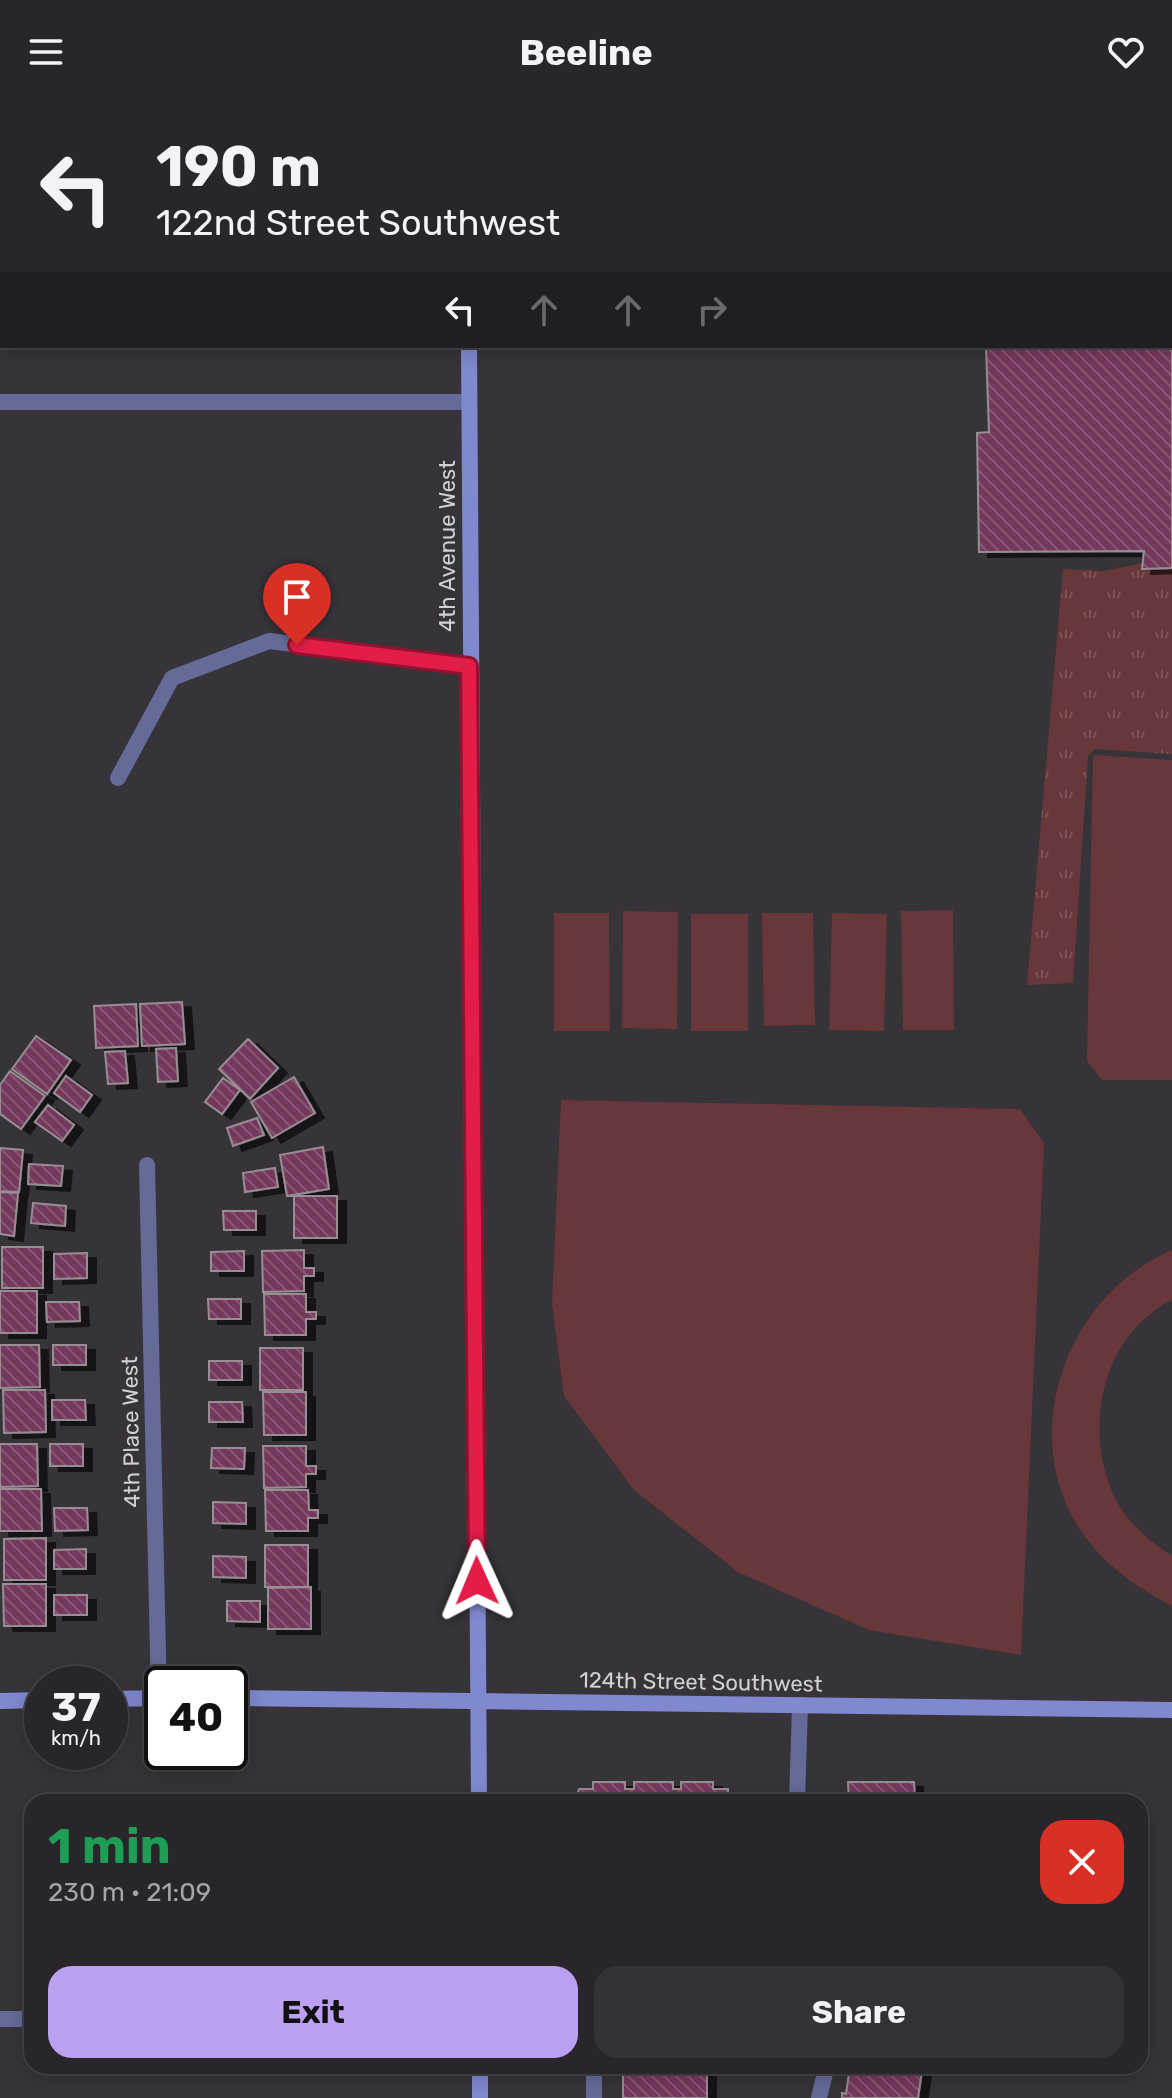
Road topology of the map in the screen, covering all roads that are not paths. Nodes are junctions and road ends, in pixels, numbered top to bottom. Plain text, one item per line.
1 (469, 348) edge
2 (0, 402) edge
3 (469, 402) junction
4 (469, 666) junction
5 (118, 778) dead end
6 (147, 1165) dead end
7 (159, 1666) edge
8 (248, 1698) edge
9 (24, 1700) edge
10 (0, 1701) edge
11 (479, 1701) junction
12 (800, 1705) junction
13 (1172, 1710) edge
14 (479, 1794) edge
15 (797, 1794) edge
16 (0, 2019) edge
17 (24, 2019) edge
18 (480, 2074) edge
19 (594, 2074) edge
20 (825, 2074) edge
21 (480, 2098) edge
22 (594, 2098) edge
23 (819, 2098) edge

1 - 3 street, 4th Avenue West
2 - 3 street
3 - 4 street, 4th Avenue West
4 - 5 street
4 - 11 street, 4th Avenue West
6 - 7 street, 4th Place West
8 - 11 street, 124th Street Southwest
9 - 10 street
11 - 12 street, 124th Street Southwest
11 - 14 street, 4th Avenue West
12 - 13 street, 124th Street Southwest
12 - 15 street
16 - 17 street
18 - 21 street
19 - 22 street
20 - 23 street

